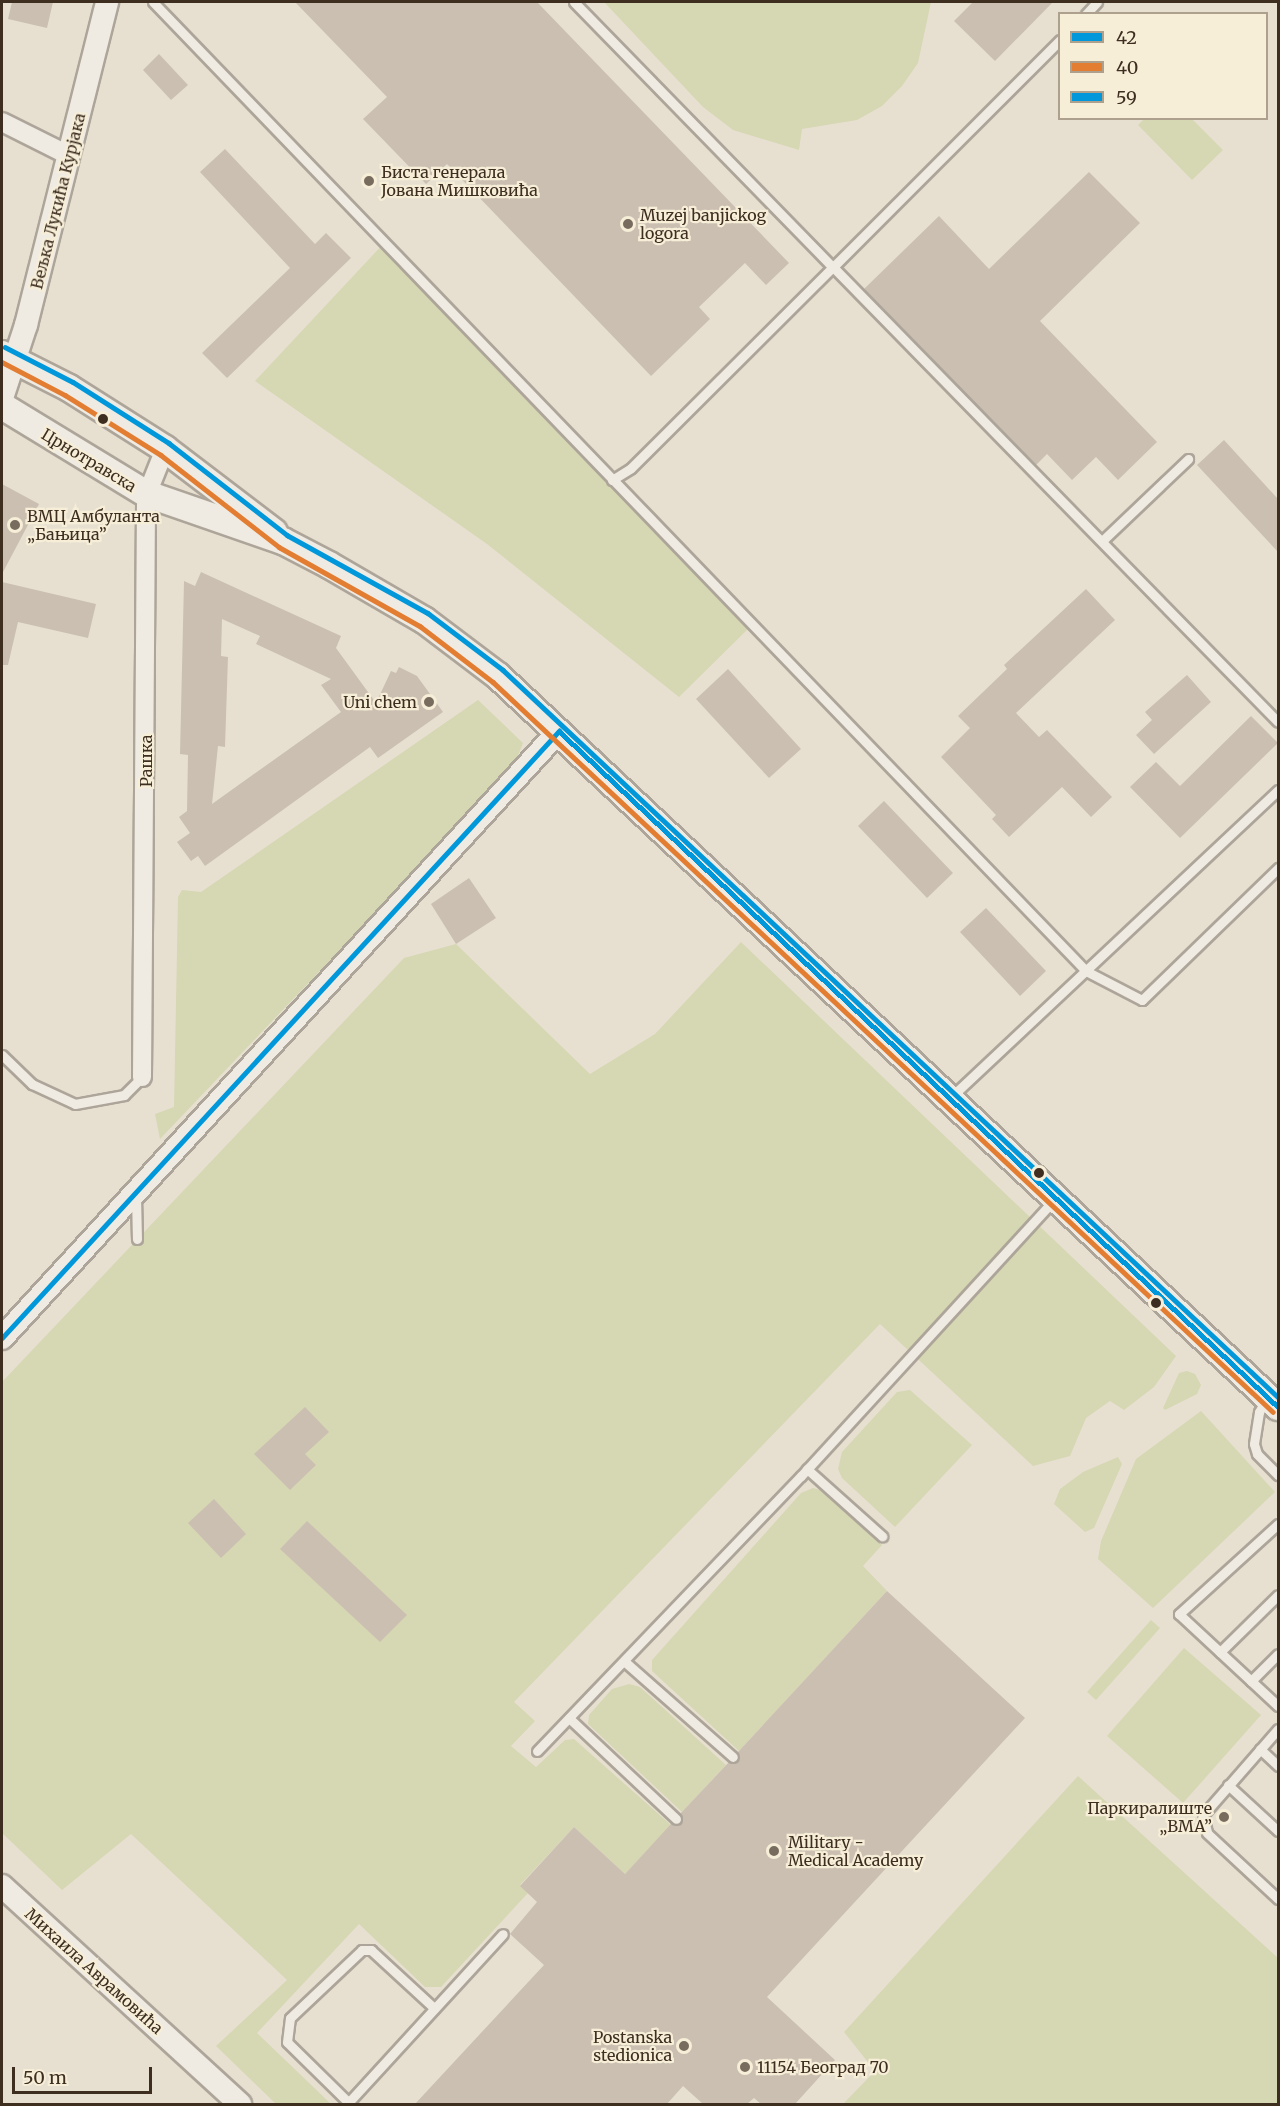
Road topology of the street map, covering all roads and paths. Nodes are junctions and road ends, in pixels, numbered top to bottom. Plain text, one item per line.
1 (107, 2) edge
2 (153, 2) edge
3 (574, 2) edge
4 (1058, 41) edge
5 (2, 122) edge
6 (68, 155) junction
7 (833, 267) junction
8 (8, 357) edge
9 (2, 398) edge
10 (2, 406) edge
11 (165, 449) junction
12 (1188, 459) dead end
13 (612, 480) junction
14 (147, 494) junction
15 (283, 541) junction
16 (1102, 541) junction
17 (1278, 722) edge
18 (559, 731) junction
19 (1278, 790) edge
20 (1278, 868) edge
21 (1086, 971) junction
22 (3, 1059) edge
23 (142, 1077) joint
24 (950, 1098) junction
25 (136, 1193) junction
26 (1056, 1197) junction
27 (137, 1239) dead end
28 (2, 1338) edge
29 (1273, 1402) edge
30 (807, 1469) junction
31 (1278, 1475) edge
32 (1278, 1524) edge
33 (882, 1536) dead end
34 (1278, 1595) edge
35 (1220, 1652) junction
36 (1278, 1654) edge
37 (624, 1661) junction
38 (1251, 1681) junction
39 (1278, 1706) edge
40 (569, 1718) junction
41 (1278, 1729) edge
42 (1260, 1749) junction
43 (537, 1751) dead end
44 (733, 1757) dead end
45 (1278, 1766) edge
46 (1228, 1785) junction
47 (676, 1819) dead end
48 (1278, 1831) edge
49 (2, 1886) edge
50 (1278, 1899) edge
51 (503, 1934) dead end
52 (435, 2008) junction
53 (240, 2104) edge
54 (349, 2104) edge

1 - 6 street, Вељка Лукића Курјака
2 - 13 lane
3 - 7 lane
4 - 7 lane
5 - 6 street
6 - 8 street, Вељка Лукића Курјака
7 - 13 lane
7 - 16 lane
8 - 9 street, Вељка Лукића Курјака
8 - 11 main road, Црнотравска
10 - 14 main road, Црнотравска
11 - 14 street, Рашка
11 - 15 main road, Црнотравска
12 - 16 lane
13 - 21 lane
14 - 15 main road, Црнотравска
14 - 23 street, Рашка
15 - 18 main road, Црнотравска
16 - 17 lane
18 - 24 main road, Црнотравска
18 - 25 street
19 - 21 lane
20 - 21 lane
21 - 24 lane
22 - 23 lane
24 - 26 main road, Црнотравска
25 - 27 lane
25 - 28 street
26 - 29 main road, Црнотравска
26 - 30 lane
29 - 31 lane
30 - 33 lane
30 - 37 lane
32 - 35 lane
34 - 35 lane
35 - 38 lane
36 - 38 lane
37 - 40 lane
37 - 44 lane
38 - 39 lane
40 - 43 lane
40 - 47 lane
41 - 42 lane
42 - 45 lane
42 - 46 lane
46 - 48 lane
46 - 50 lane
49 - 53 street, Михаила Аврамовића
51 - 52 lane
52 - 54 lane
52 - 54 lane

